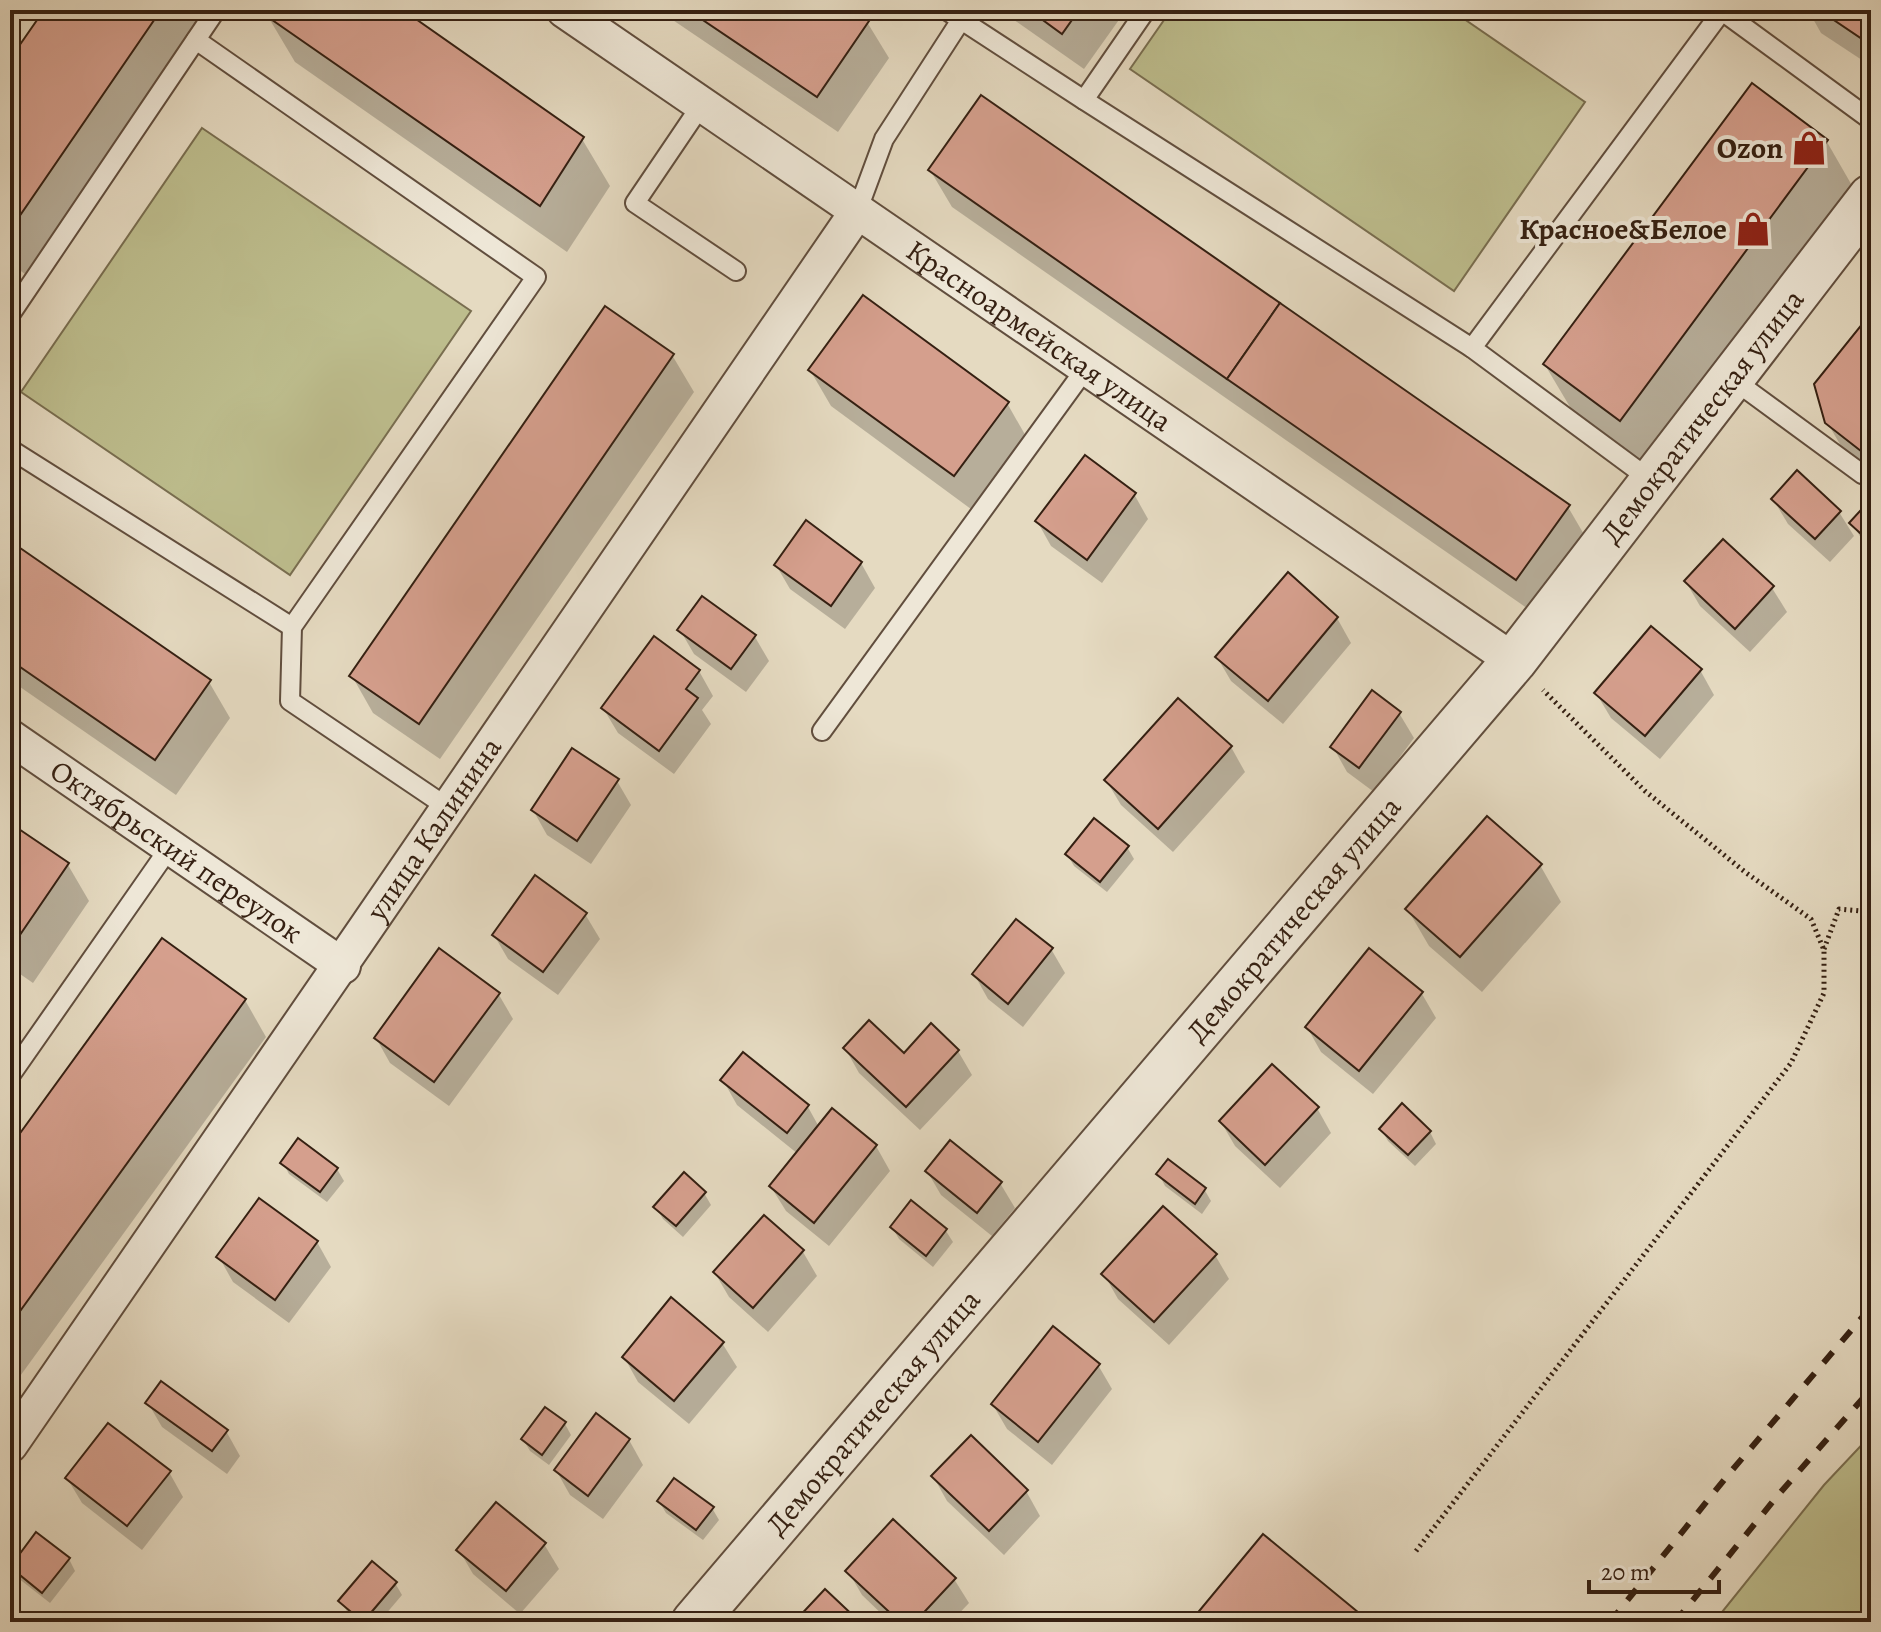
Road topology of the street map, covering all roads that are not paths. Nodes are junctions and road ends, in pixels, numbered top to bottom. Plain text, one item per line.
1 (216, 10) edge
2 (564, 10) edge
3 (1146, 10) edge
4 (1722, 10) edge
5 (954, 15) edge
6 (196, 40) junction
7 (1084, 100) junction
8 (702, 104) junction
9 (1871, 120) edge
10 (1871, 197) edge
11 (857, 212) junction
12 (736, 271) dead end
13 (10, 315) edge
14 (1472, 348) junction
15 (1086, 368) junction
16 (1731, 378) junction
17 (10, 449) edge
18 (1871, 477) edge
19 (1652, 481) junction
20 (292, 627) junction
21 (1514, 661) junction
22 (822, 731) dead end
23 (10, 737) edge
24 (447, 807) junction
25 (170, 847) junction
26 (343, 966) junction
27 (10, 1042) edge
28 (26, 1054) junction
29 (10, 1076) edge
30 (10, 1445) edge
31 (694, 1622) edge

1 - 6 lane
2 - 8 street, Красноармейская улица
3 - 7 lane
4 - 9 lane
4 - 14 lane
5 - 7 lane
5 - 11 lane
6 - 13 lane
6 - 20 lane
7 - 14 lane
8 - 11 street, Красноармейская улица
8 - 12 lane
10 - 16 street, Демократическая улица
11 - 15 street, Красноармейская улица
11 - 24 street, улица Калинина
14 - 19 lane
15 - 21 street, Красноармейская улица
15 - 22 lane
16 - 18 lane
16 - 19 street, Демократическая улица
17 - 20 lane
19 - 21 street, Демократическая улица
20 - 24 lane
21 - 31 street, Демократическая улица
23 - 25 street, Октябрьский переулок
24 - 26 street, улица Калинина
25 - 26 street, Октябрьский переулок
25 - 28 lane
26 - 30 street, улица Калинина
27 - 28 lane
28 - 29 lane

